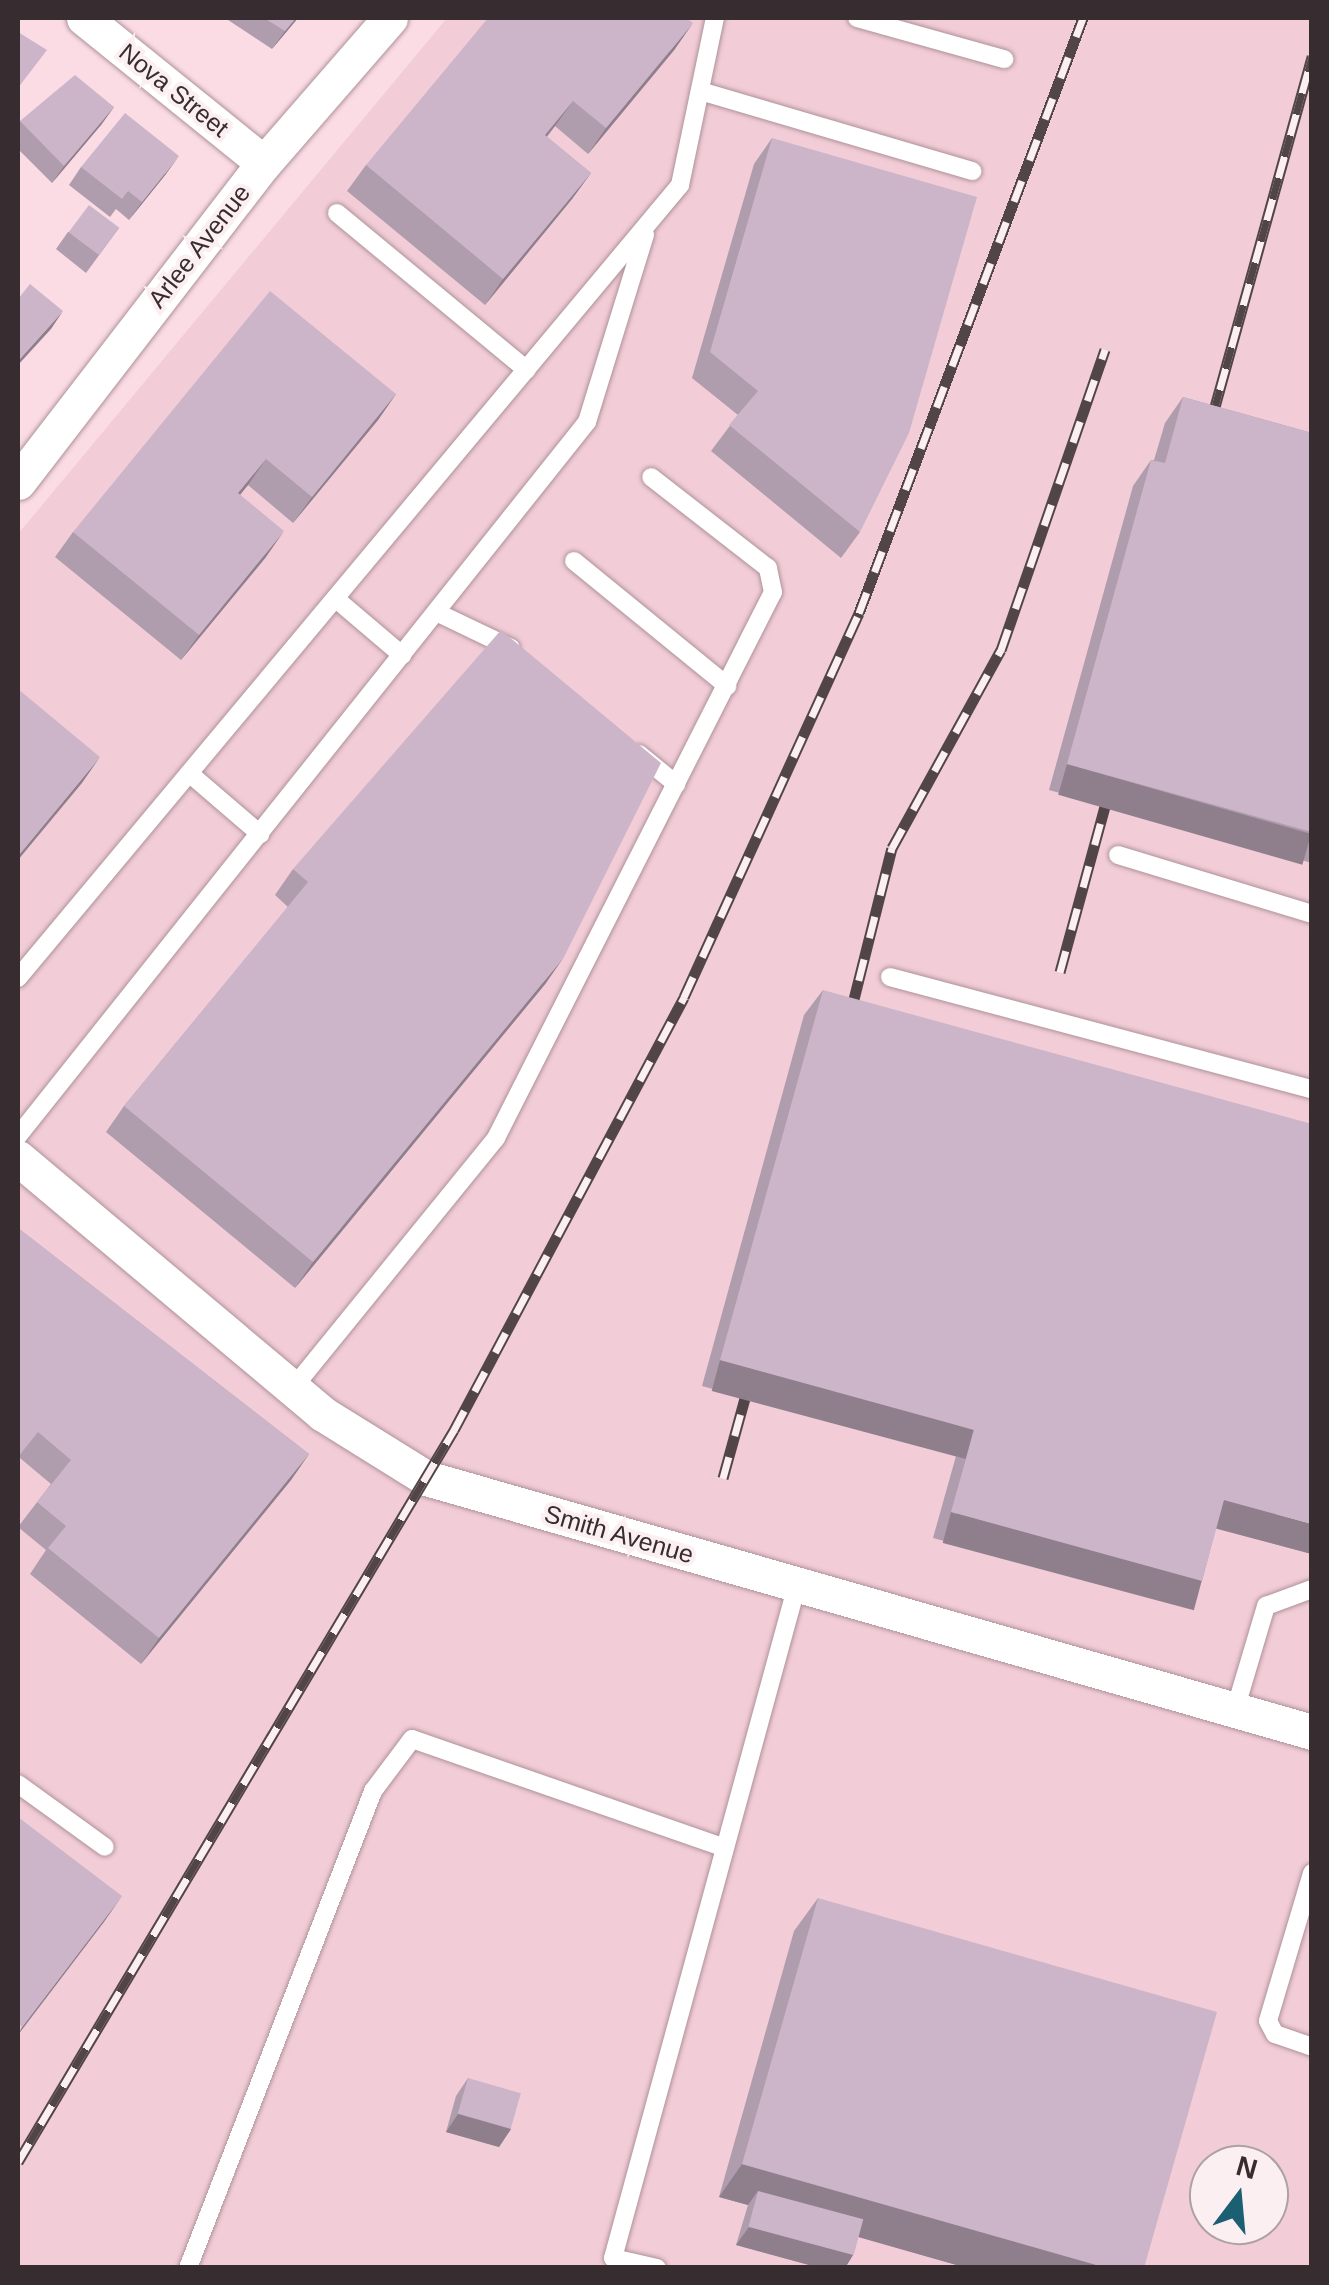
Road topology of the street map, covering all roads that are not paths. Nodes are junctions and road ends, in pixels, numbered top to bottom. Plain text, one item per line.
1 (84, 18) edge
2 (390, 18) edge
3 (716, 18) edge
4 (857, 18) edge
5 (1004, 60) dead end
6 (700, 91) junction
7 (264, 162) junction
8 (972, 171) dead end
9 (337, 213) dead end
10 (648, 225) junction
11 (527, 370) junction
12 (651, 477) dead end
13 (18, 482) edge
14 (574, 561) dead end
15 (336, 598) junction
16 (436, 612) junction
17 (402, 655) junction
18 (527, 662) edge
19 (727, 686) junction
20 (616, 735) edge
21 (189, 774) junction
22 (676, 784) junction
23 (260, 834) junction
24 (1118, 855) dead end
25 (1312, 914) edge
26 (890, 977) dead end
27 (18, 978) edge
28 (1312, 1090) edge
29 (18, 1136) edge
30 (18, 1158) edge
31 (294, 1388) junction
32 (797, 1585) junction
33 (1312, 1589) edge
34 (1234, 1710) junction
35 (1312, 1732) edge
36 (18, 1784) edge
37 (105, 1847) dead end
38 (725, 1848) junction
39 (1312, 1873) edge
40 (1312, 2047) edge
41 (188, 2268) edge
42 (657, 2268) edge

1 - 7 street, Nova Street
2 - 7 street, Arlee Avenue
3 - 6 lane
4 - 5 lane
6 - 8 lane
6 - 10 lane
7 - 13 street, Arlee Avenue
9 - 11 lane
10 - 11 lane
10 - 16 lane
11 - 15 lane
12 - 19 lane
14 - 19 lane
15 - 17 lane
15 - 21 lane
16 - 17 lane
16 - 18 lane
17 - 23 lane
19 - 22 lane
20 - 22 lane
21 - 23 lane
21 - 27 lane
22 - 31 lane
23 - 29 lane
24 - 25 lane
26 - 28 lane
30 - 31 street, Smith Avenue
31 - 32 street, Smith Avenue
32 - 34 street, Smith Avenue
32 - 38 lane
33 - 34 lane
34 - 35 street, Smith Avenue
36 - 37 lane
38 - 41 lane
38 - 42 lane
39 - 40 lane

